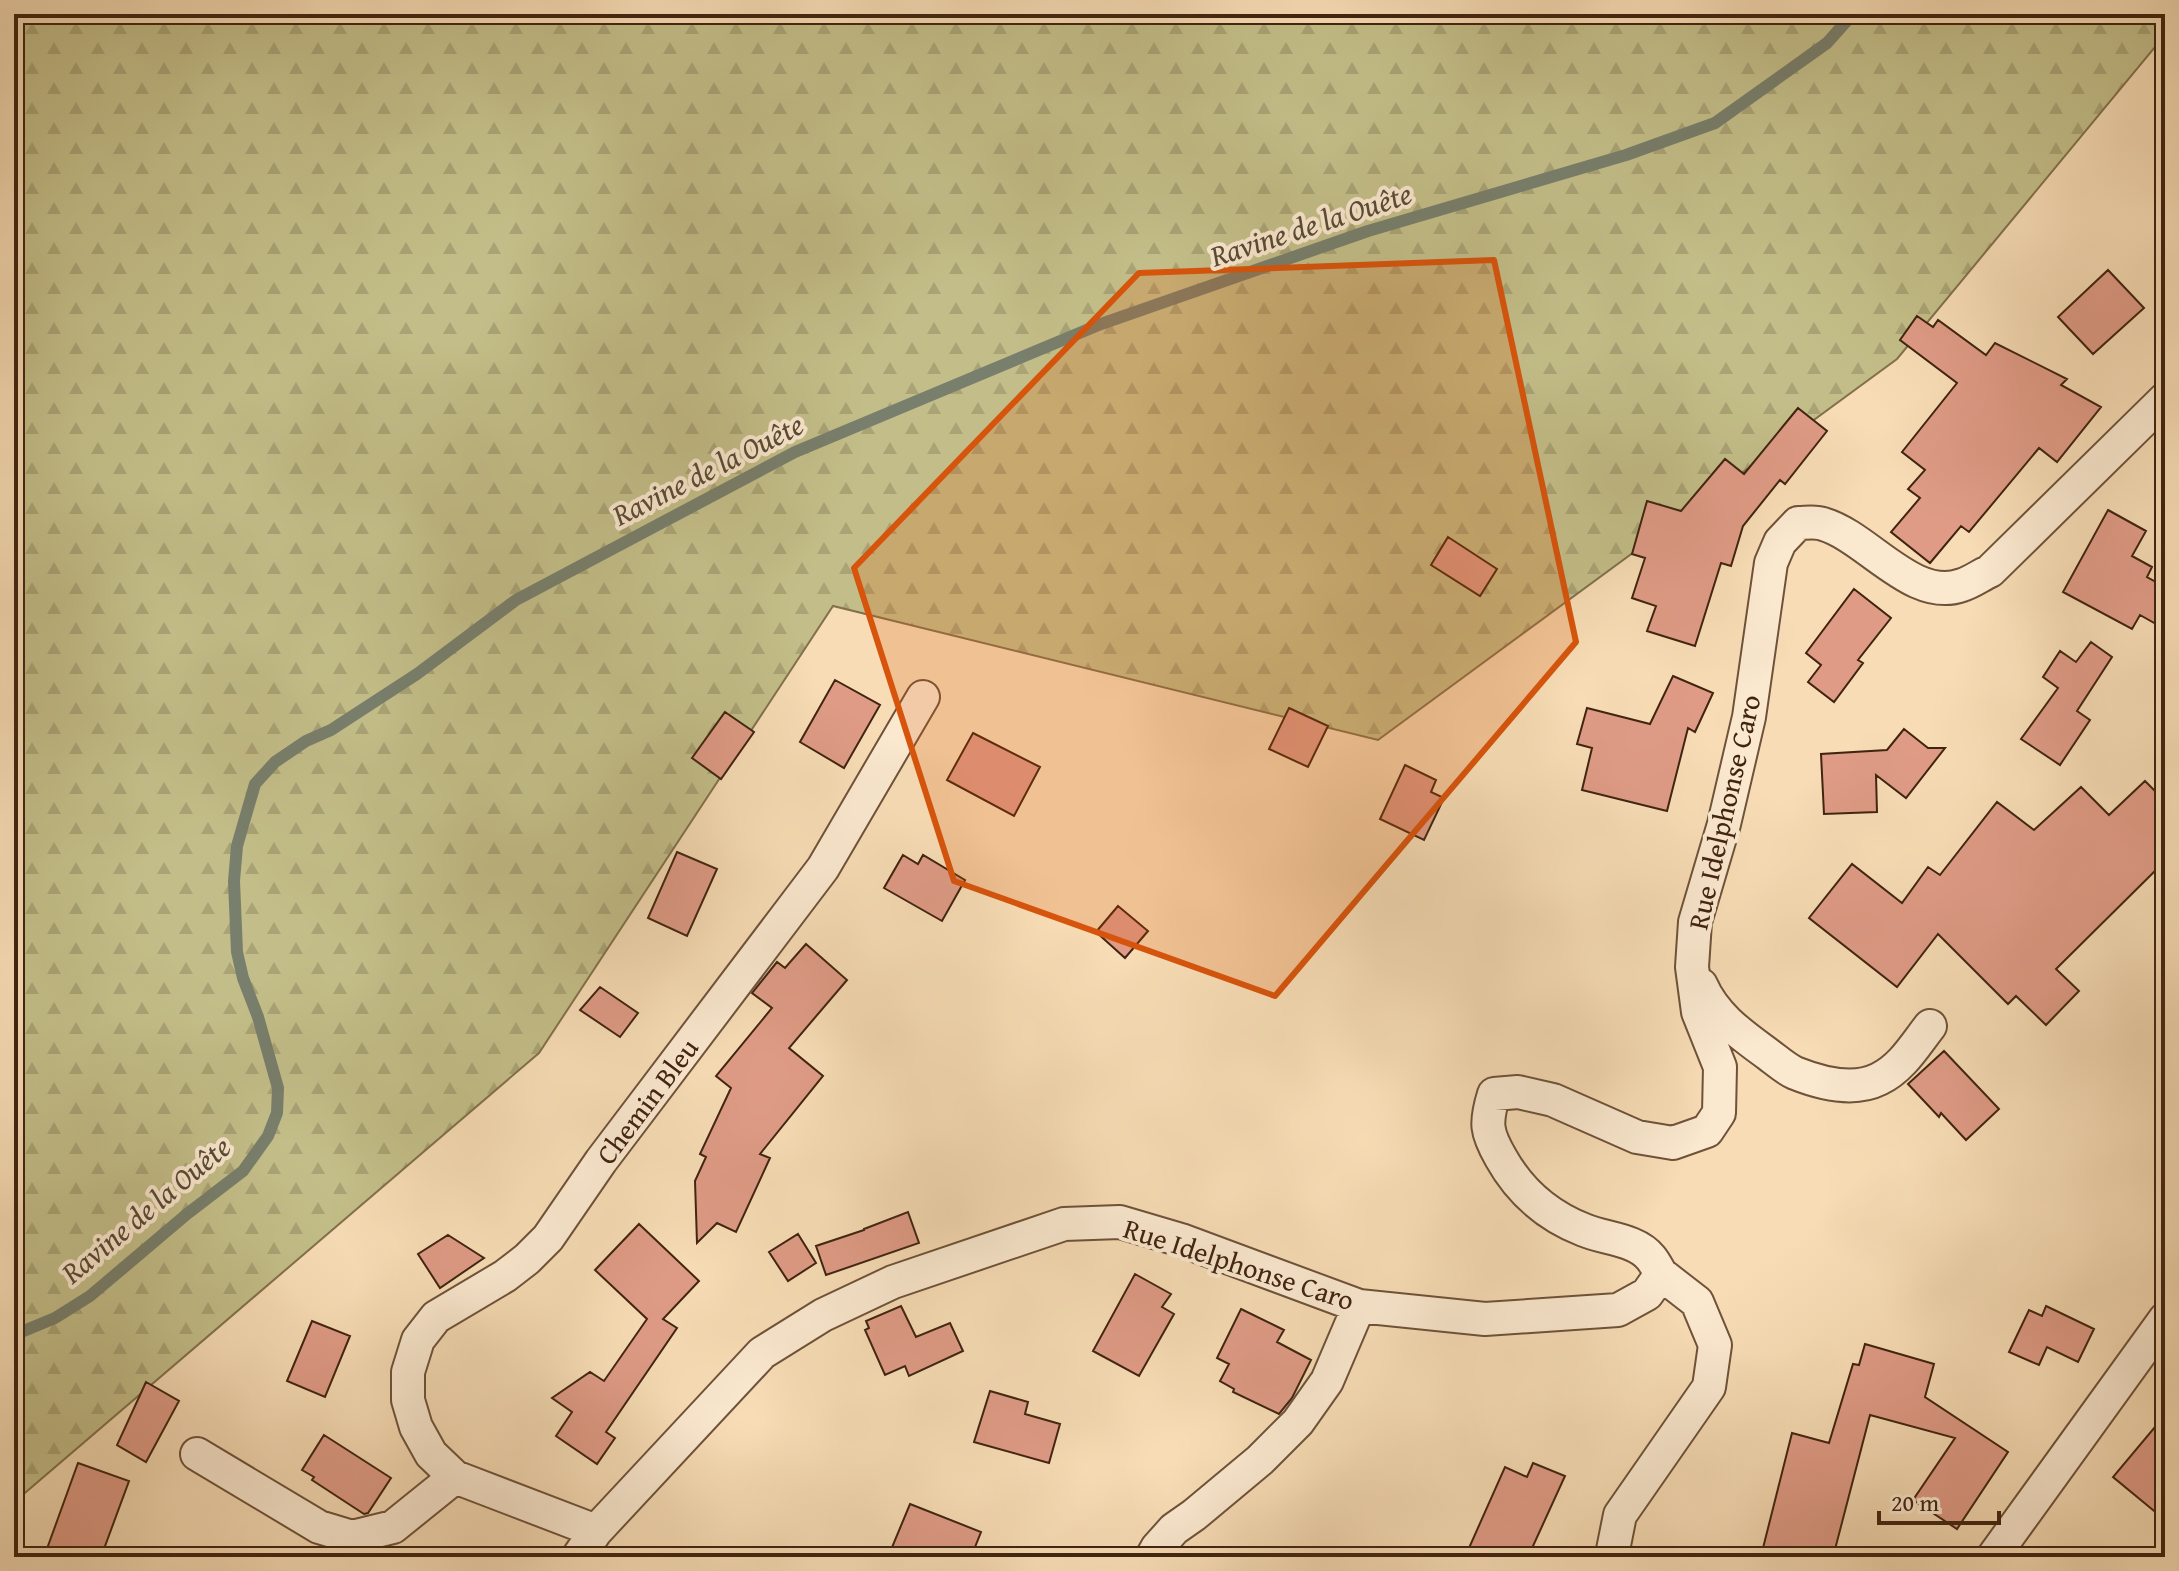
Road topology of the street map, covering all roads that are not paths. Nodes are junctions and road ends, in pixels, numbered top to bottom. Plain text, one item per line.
1 (2165, 399) edge
2 (923, 697) dead end
3 (1692, 967) junction
4 (1930, 1026) dead end
5 (1661, 1274) junction
6 (1359, 1306) junction
7 (2165, 1319) edge
8 (197, 1454) dead end
9 (455, 1477) junction
10 (587, 1544) edge
11 (1152, 1557) edge
12 (1613, 1557) edge
13 (1993, 1557) edge

1 - 3 street, Rue Idelphonse Caro
2 - 9 street, Chemin Bleu
3 - 4 street
3 - 5 street, Rue Idelphonse Caro
5 - 6 street, Rue Idelphonse Caro
5 - 12 street
6 - 10 street, Rue Idelphonse Caro
6 - 11 street
7 - 13 street
8 - 9 street
9 - 10 street, Chemin Bleu

